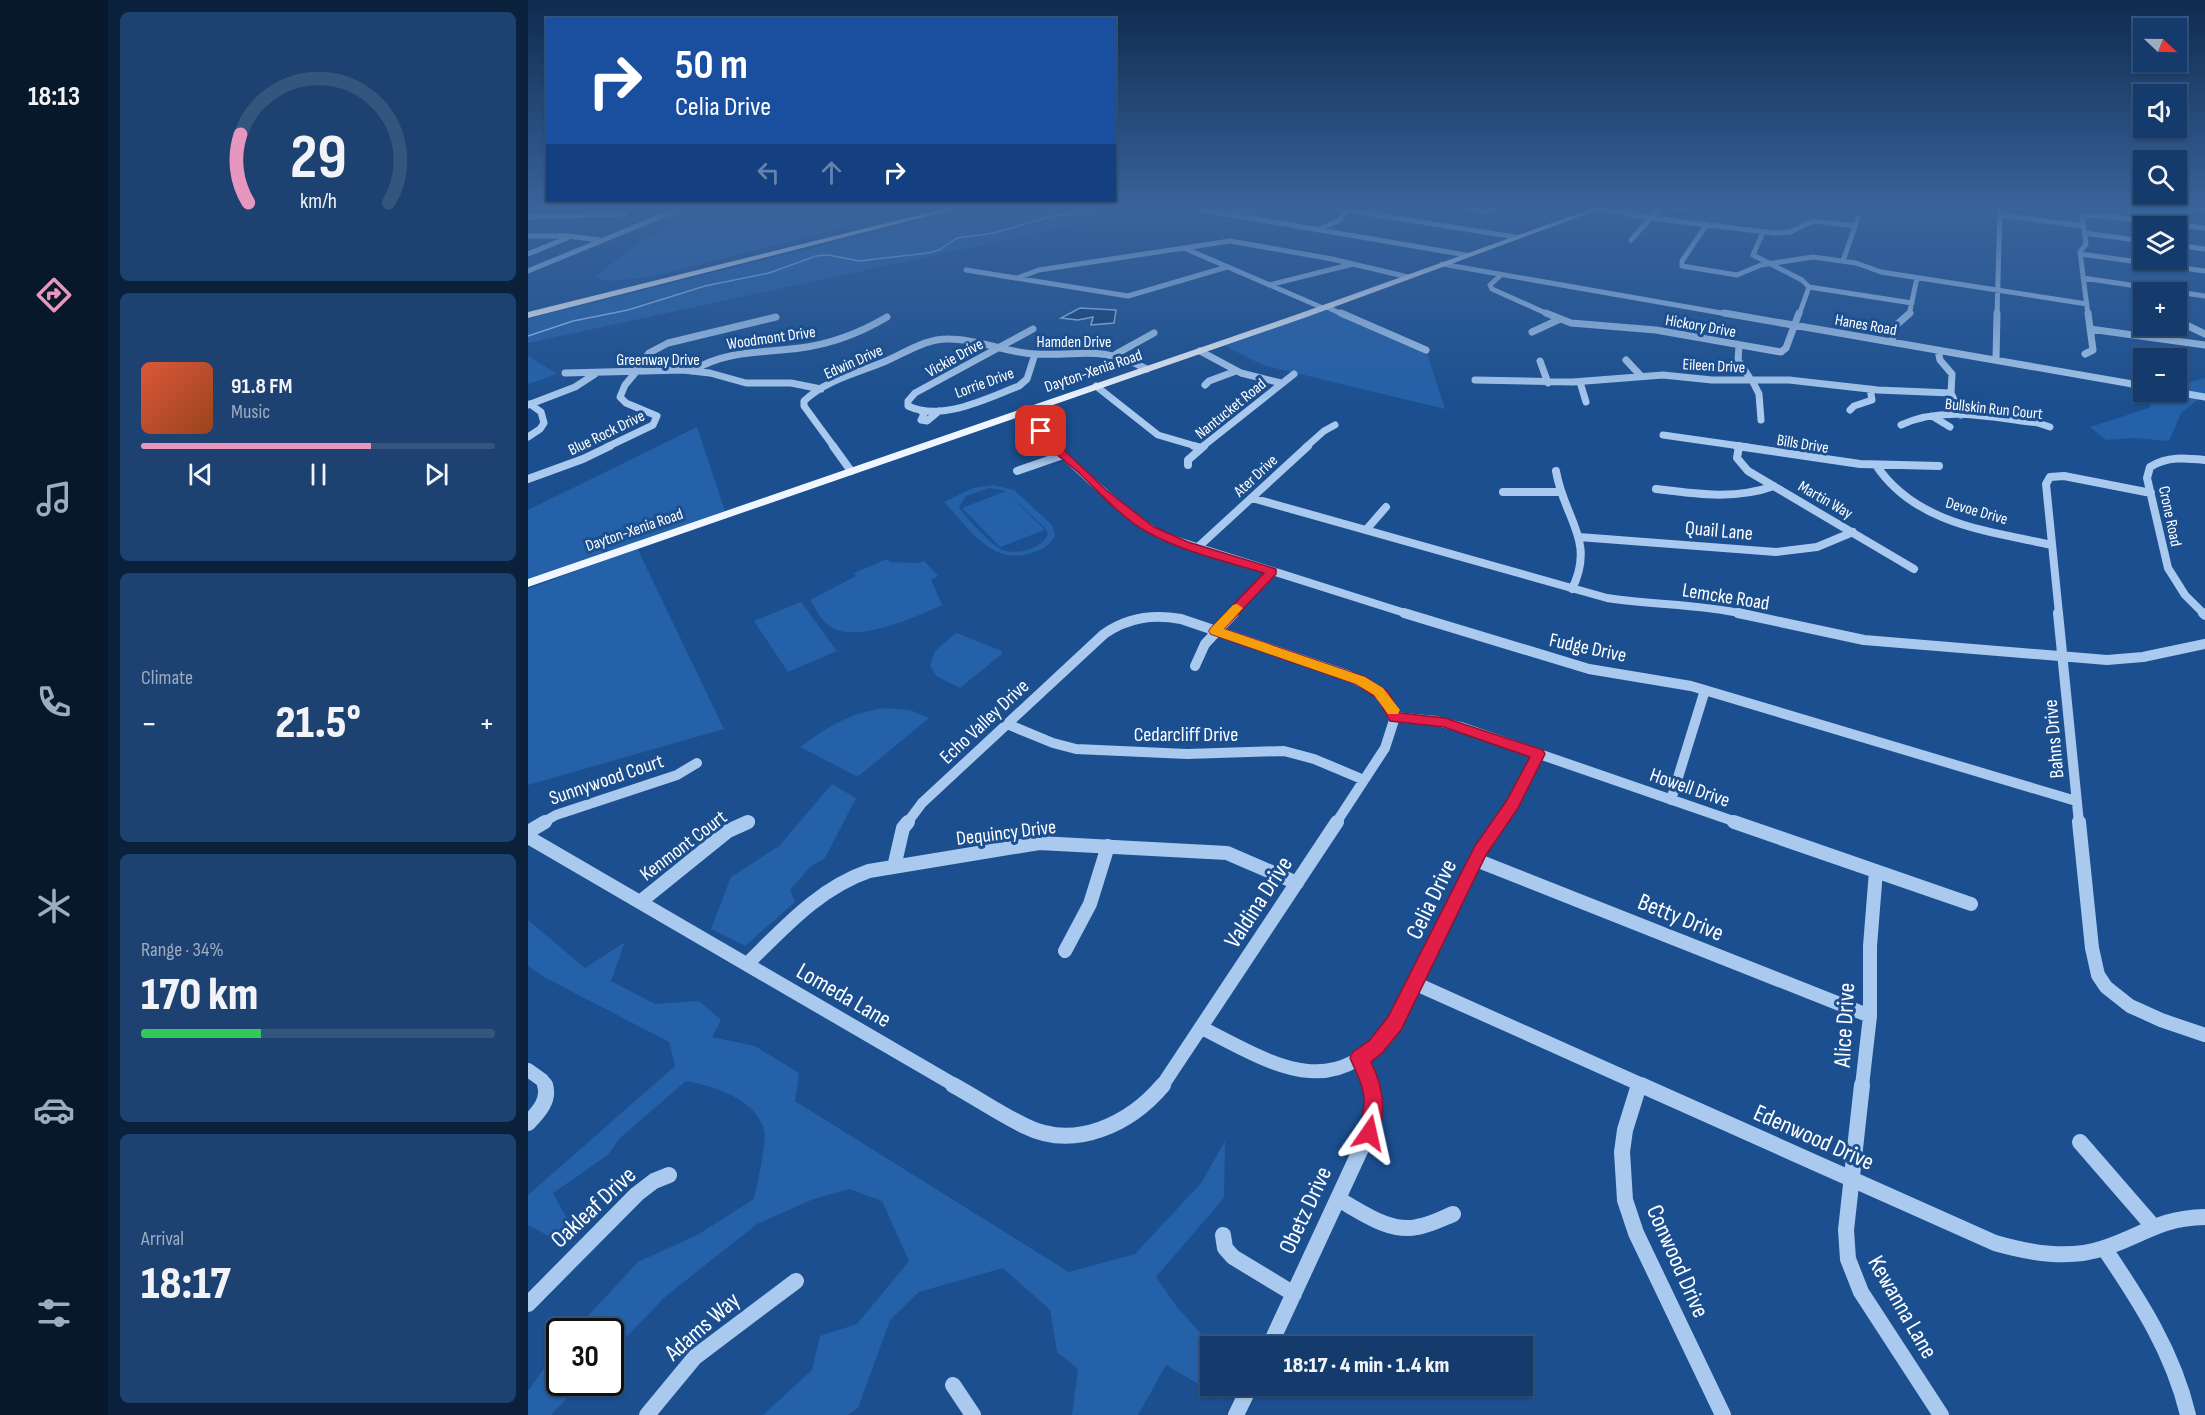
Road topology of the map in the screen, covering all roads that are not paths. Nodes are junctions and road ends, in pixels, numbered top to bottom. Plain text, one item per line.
1 (683, 274) edge
2 (687, 274) edge
3 (992, 274) edge
4 (1028, 274) edge
5 (1203, 274) edge
6 (1243, 274) edge
7 (1314, 274) edge
8 (1393, 274) edge
9 (1418, 274) edge
10 (1501, 274) joint
11 (1789, 274) edge
12 (1894, 274) edge
13 (1998, 274) edge
14 (2083, 274) edge
15 (1017, 278) junction
16 (1408, 278) junction
17 (1917, 278) junction
18 (2083, 278) junction
19 (1269, 285) junction
20 (1809, 287) junction
21 (1997, 290) junction
22 (2205, 296) edge
23 (1912, 303) junction
24 (2087, 304) junction
25 (1325, 308) junction
26 (528, 313) edge
27 (776, 317) dead end
28 (887, 317) dead end
29 (1560, 319) junction
30 (2187, 325) edge
31 (1794, 326) junction
32 (1034, 329) dead end
33 (2090, 329) junction
34 (1532, 332) dead end
35 (1154, 333) dead end
36 (2205, 334) edge
37 (1892, 342) junction
38 (2205, 345) edge
39 (1739, 346) junction
40 (997, 349) junction
41 (1426, 350) dead end
42 (1938, 350) junction
43 (1200, 351) junction
44 (1035, 354) junction
45 (1116, 354) junction
46 (2085, 354) dead end
47 (1626, 360) dead end
48 (1996, 360) junction
49 (1540, 361) dead end
50 (1147, 369) junction
51 (692, 371) junction
52 (1236, 371) junction
53 (635, 372) junction
54 (565, 373) dead end
55 (595, 374) junction
56 (1294, 374) dead end
57 (1641, 376) junction
58 (1475, 380) dead end
59 (1752, 380) junction
60 (1580, 382) junction
61 (1548, 383) junction
62 (1281, 384) junction
63 (2133, 384) edge
64 (1205, 385) dead end
65 (1096, 387) junction
66 (821, 389) junction
67 (1870, 389) junction
68 (1951, 393) junction
69 (2187, 394) edge
70 (2205, 397) edge
71 (1586, 402) dead end
72 (529, 404) edge
73 (1029, 410) junction
74 (1850, 410) dead end
75 (922, 412) joint
76 (1961, 415) junction
77 (1932, 416) junction
78 (1761, 420) dead end
79 (1335, 425) dead end
80 (1901, 425) dead end
81 (1950, 427) dead end
82 (2050, 427) dead end
83 (1663, 435) dead end
84 (528, 437) edge
85 (1739, 446) junction
86 (1201, 448) junction
87 (1059, 456) junction
88 (2205, 460) edge
89 (1188, 465) dead end
90 (1876, 465) junction
91 (1940, 466) dead end
92 (851, 471) junction
93 (1017, 471) dead end
94 (1556, 471) dead end
95 (528, 479) edge
96 (1774, 486) junction
97 (1656, 489) dead end
98 (1503, 492) dead end
99 (1559, 492) junction
100 (2151, 493) junction
101 (1252, 498) junction
102 (1386, 507) dead end
103 (1366, 530) junction
104 (1854, 532) junction
105 (1579, 537) junction
106 (2052, 545) junction
107 (1197, 548) junction
108 (1914, 569) dead end
109 (1272, 572) junction
110 (528, 583) edge
111 (1572, 589) junction
112 (2205, 615) edge
113 (1216, 631) junction
114 (2205, 644) edge
115 (2063, 658) junction
116 (1195, 666) dead end
117 (1705, 690) junction
118 (1395, 717) junction
119 (1007, 723) junction
120 (1538, 754) junction
121 (696, 763) dead end
122 (1364, 780) junction
123 (1671, 800) junction
124 (2076, 801) junction
125 (750, 821) dead end
126 (528, 834) edge
127 (1108, 846) junction
128 (1476, 860) junction
129 (894, 867) junction
130 (1876, 871) junction
131 (1297, 883) junction
132 (640, 902) junction
133 (1971, 904) dead end
134 (1065, 951) dead end
135 (747, 964) junction
136 (1414, 983) junction
137 (1870, 1016) junction
138 (1202, 1028) junction
139 (2205, 1035) edge
140 (1360, 1058) junction
141 (528, 1070) edge
142 (1639, 1084) junction
143 (1146, 1105) joint
144 (530, 1121) edge
145 (2080, 1142) dead end
146 (669, 1175) dead end
147 (1852, 1180) junction
148 (1338, 1199) junction
149 (1453, 1214) dead end
150 (2205, 1217) edge
151 (2152, 1226) junction
152 (1223, 1235) dead end
153 (2104, 1248) junction
154 (796, 1281) dead end
155 (1294, 1294) junction
156 (528, 1304) edge
157 (1274, 1336) edge
158 (953, 1385) dead end
159 (1245, 1396) edge
160 (647, 1415) edge
161 (973, 1415) edge
162 (1236, 1415) edge
163 (1723, 1415) edge
164 (1941, 1415) edge
165 (2188, 1415) edge

1 - 26 highway
2 - 26 highway
3 - 15 street
4 - 15 street
5 - 15 street
6 - 19 street
7 - 19 street
8 - 16 street
9 - 16 main road, Dayton-Xenia Road
10 - 29 street, Hickory Drive
10 - 31 street, Hanes Road
11 - 20 street
12 - 17 street
13 - 21 street
14 - 18 street
16 - 25 main road, Dayton-Xenia Road
17 - 21 street
17 - 23 street
18 - 22 street
18 - 24 street
19 - 25 street
20 - 23 street
20 - 31 street
21 - 24 street
21 - 48 street
23 - 37 street
24 - 33 street
25 - 41 street
25 - 43 main road, Dayton-Xenia Road
27 - 53 street, Blue Rock Drive
28 - 51 street, Woodmont Drive
29 - 34 street
29 - 39 street, Hickory Drive
30 - 36 street
31 - 37 street, Hanes Road
31 - 39 street, Hickory Drive
32 - 40 street, Vickie Drive
33 - 38 street
33 - 46 street
35 - 45 street
37 - 42 street, Hanes Road
39 - 59 street
40 - 44 street, Hamden Drive
40 - 66 street, Edwin Drive
40 - 75 street, Vickie Drive
42 - 48 street, Hanes Road
42 - 68 street
43 - 50 main road, Dayton-Xenia Road
43 - 52 street
44 - 45 street, Hamden Drive
44 - 75 street, Lorrie Drive
45 - 50 street, Hamden Drive
47 - 57 street
48 - 63 street, Hanes Road
49 - 61 street
50 - 65 main road, Dayton-Xenia Road
51 - 53 street, Greenway Drive
51 - 66 street, Greenway Drive
52 - 62 street
52 - 64 street
53 - 55 street, Greenway Drive
53 - 95 street, Blue Rock Drive
54 - 55 street, Greenway Drive
55 - 72 street
56 - 62 street, Nantucket Road
57 - 59 street, Eileen Drive
57 - 60 street, Eileen Drive
58 - 61 street, Eileen Drive
59 - 67 street, Eileen Drive
59 - 78 street
60 - 61 street, Eileen Drive
60 - 71 street
62 - 86 street, Nantucket Road
65 - 73 main road, Dayton-Xenia Road
65 - 86 street
66 - 92 street, Edwin Drive
67 - 68 street, Eileen Drive
67 - 74 street
68 - 76 street
69 - 70 street
72 - 84 street
73 - 87 street, Fudge Drive
73 - 92 main road, Dayton-Xenia Road
76 - 77 street, Bullskin Run Court
76 - 82 street, Bullskin Run Court
77 - 80 street, Bullskin Run Court
77 - 81 street
79 - 101 street, Ater Drive
83 - 85 street, Bills Drive
85 - 90 street, Bills Drive
85 - 96 street, Martin Way
86 - 89 street, Nantucket Road
87 - 93 street
87 - 107 street, Fudge Drive
88 - 100 street, Crone Road
90 - 91 street, Bills Drive
90 - 106 street, Devoe Drive
92 - 110 main road, Dayton-Xenia Road
94 - 99 street
96 - 97 street
96 - 104 street, Martin Way
98 - 99 street
99 - 105 street
100 - 106 street, Bahns Drive
100 - 112 street, Crone Road
101 - 103 street, Lemcke Road
101 - 107 street, Ater Drive
102 - 103 street
103 - 111 street, Lemcke Road
104 - 105 street, Quail Lane
104 - 108 street, Martin Way
105 - 111 street
106 - 115 street, Bahns Drive
107 - 109 street, Fudge Drive
109 - 113 street
109 - 117 street, Fudge Drive
111 - 115 street, Lemcke Road
113 - 116 street
113 - 118 street
113 - 119 street, Echo Valley Drive
114 - 115 street, Lemcke Road
115 - 124 street, Bahns Drive
117 - 123 street
117 - 124 street, Fudge Drive
118 - 120 street, Howell Drive
118 - 122 street, Valdina Drive
119 - 122 street, Cedarcliff Drive
119 - 129 street, Echo Valley Drive
120 - 123 street, Howell Drive
120 - 128 street, Celia Drive
121 - 126 street, Sunnywood Court
122 - 131 street, Valdina Drive
123 - 130 street, Howell Drive
124 - 139 street, Bahns Drive
125 - 132 street, Kenmont Court
126 - 132 street, Lomeda Lane
127 - 129 street, Dequincy Drive
127 - 131 street, Dequincy Drive
127 - 134 street
128 - 136 street, Celia Drive
128 - 137 street, Betty Drive
129 - 135 street, Dequincy Drive
130 - 133 street, Howell Drive
130 - 137 street, Alice Drive
131 - 138 street, Valdina Drive
132 - 135 street, Lomeda Lane
135 - 143 street, Lomeda Lane
136 - 140 street, Celia Drive
136 - 142 street, Edenwood Drive
137 - 147 street, Alice Drive
138 - 140 street
138 - 143 street, Valdina Drive
140 - 148 street, Obetz Drive
141 - 144 street
142 - 147 street, Edenwood Drive
142 - 163 street, Conwood Drive
145 - 151 street
146 - 156 street, Oakleaf Drive
147 - 153 street, Edenwood Drive
147 - 164 street, Kewanna Lane
148 - 149 street
148 - 155 street, Obetz Drive
150 - 151 street, Edenwood Drive
151 - 153 street, Edenwood Drive
152 - 155 street
153 - 165 street
154 - 160 street, Adams Way
155 - 157 street, Obetz Drive
158 - 161 street
159 - 162 street

